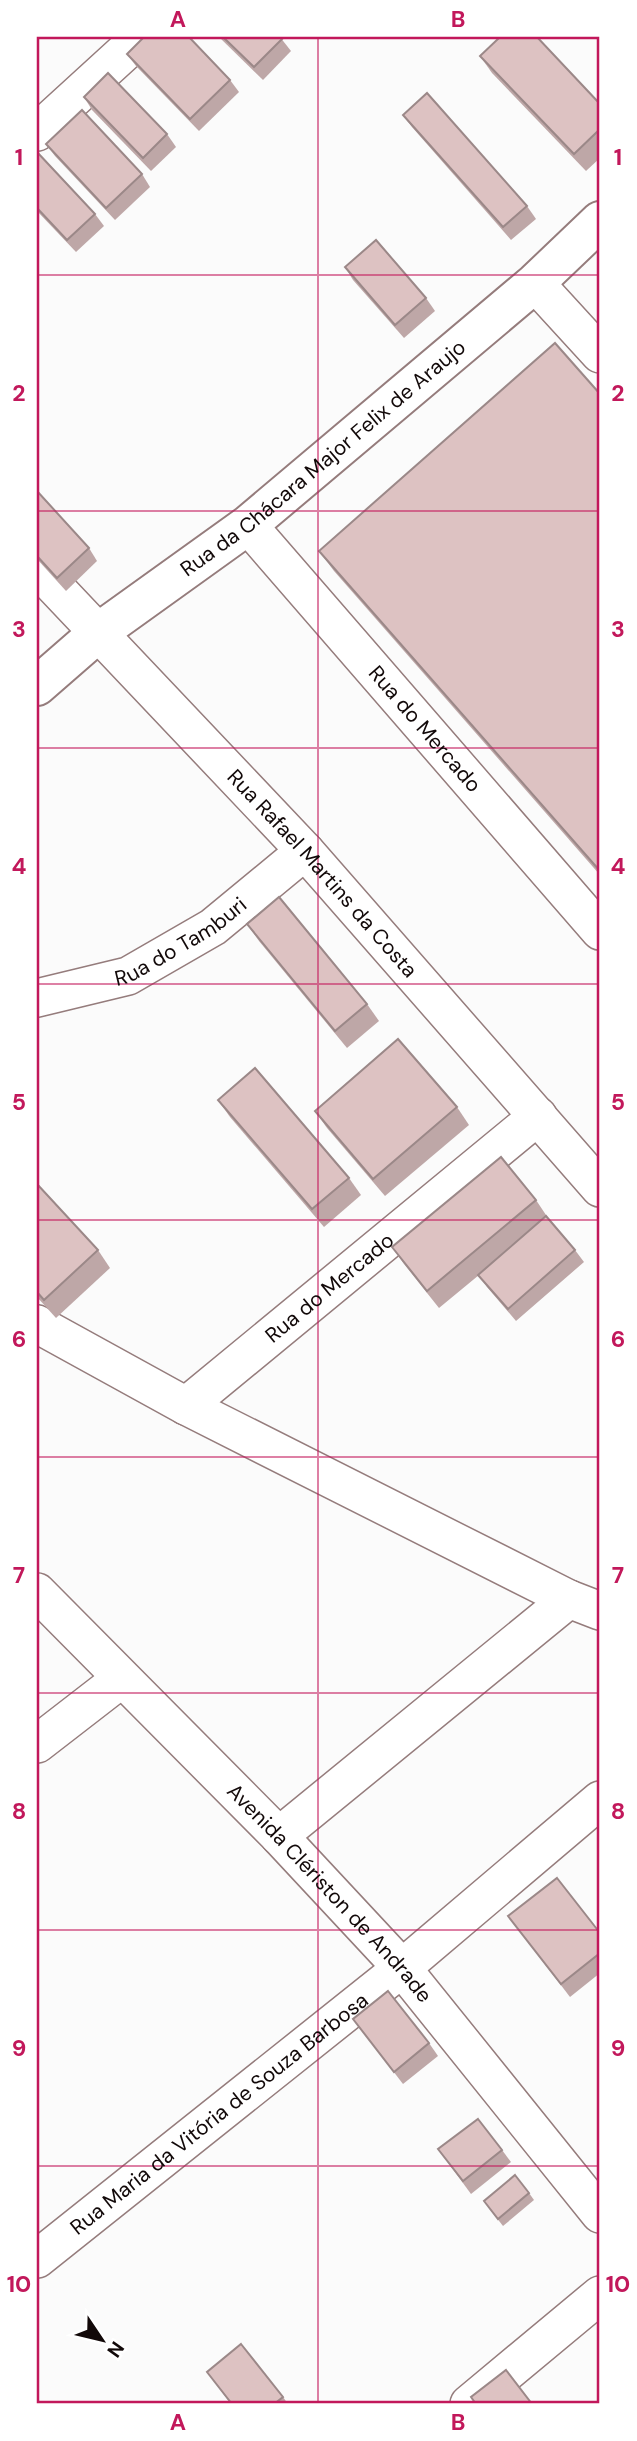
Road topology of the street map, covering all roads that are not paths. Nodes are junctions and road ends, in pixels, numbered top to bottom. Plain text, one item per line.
1 (140, 37) edge
2 (37, 132) edge
3 (600, 221) edge
4 (535, 283) junction
5 (600, 354) edge
6 (248, 525) junction
7 (37, 568) edge
8 (99, 632) junction
9 (37, 686) edge
10 (305, 851) junction
11 (600, 931) edge
12 (37, 998) edge
13 (538, 1116) junction
14 (600, 1188) edge
15 (37, 1324) edge
16 (186, 1406) junction
17 (37, 1592) edge
18 (584, 1605) edge
19 (121, 1679) junction
20 (37, 1744) edge
21 (600, 1800) edge
22 (279, 1836) junction
23 (402, 1968) junction
24 (600, 2214) edge
25 (37, 2259) edge
26 (600, 2295) edge
27 (468, 2404) edge

1 - 2 street
3 - 4 street, Rua da Chácara Major Felix de Araujo
4 - 5 street
4 - 6 street, Rua da Chácara Major Felix de Araujo
6 - 8 street, Rua da Chácara Major Felix de Araujo
6 - 11 street, Rua do Mercado
7 - 8 street, Rua Rafael Martins da Costa
8 - 9 street, Rua da Chácara Major Felix de Araujo
8 - 10 street, Rua Rafael Martins da Costa
10 - 12 street, Rua do Tamburi
10 - 13 street, Rua Rafael Martins da Costa
13 - 14 street, Rua Rafael Martins da Costa
13 - 16 street, Rua do Mercado
15 - 16 street
16 - 18 street
17 - 19 street, Avenida Clériston de Andrade
18 - 22 street
19 - 20 street
19 - 22 street, Avenida Clériston de Andrade
21 - 23 street, Rua Maria da Vitória de Souza Barbosa
22 - 23 street, Avenida Clériston de Andrade
23 - 24 street, Avenida Clériston de Andrade
23 - 25 street, Rua Maria da Vitória de Souza Barbosa
26 - 27 street

